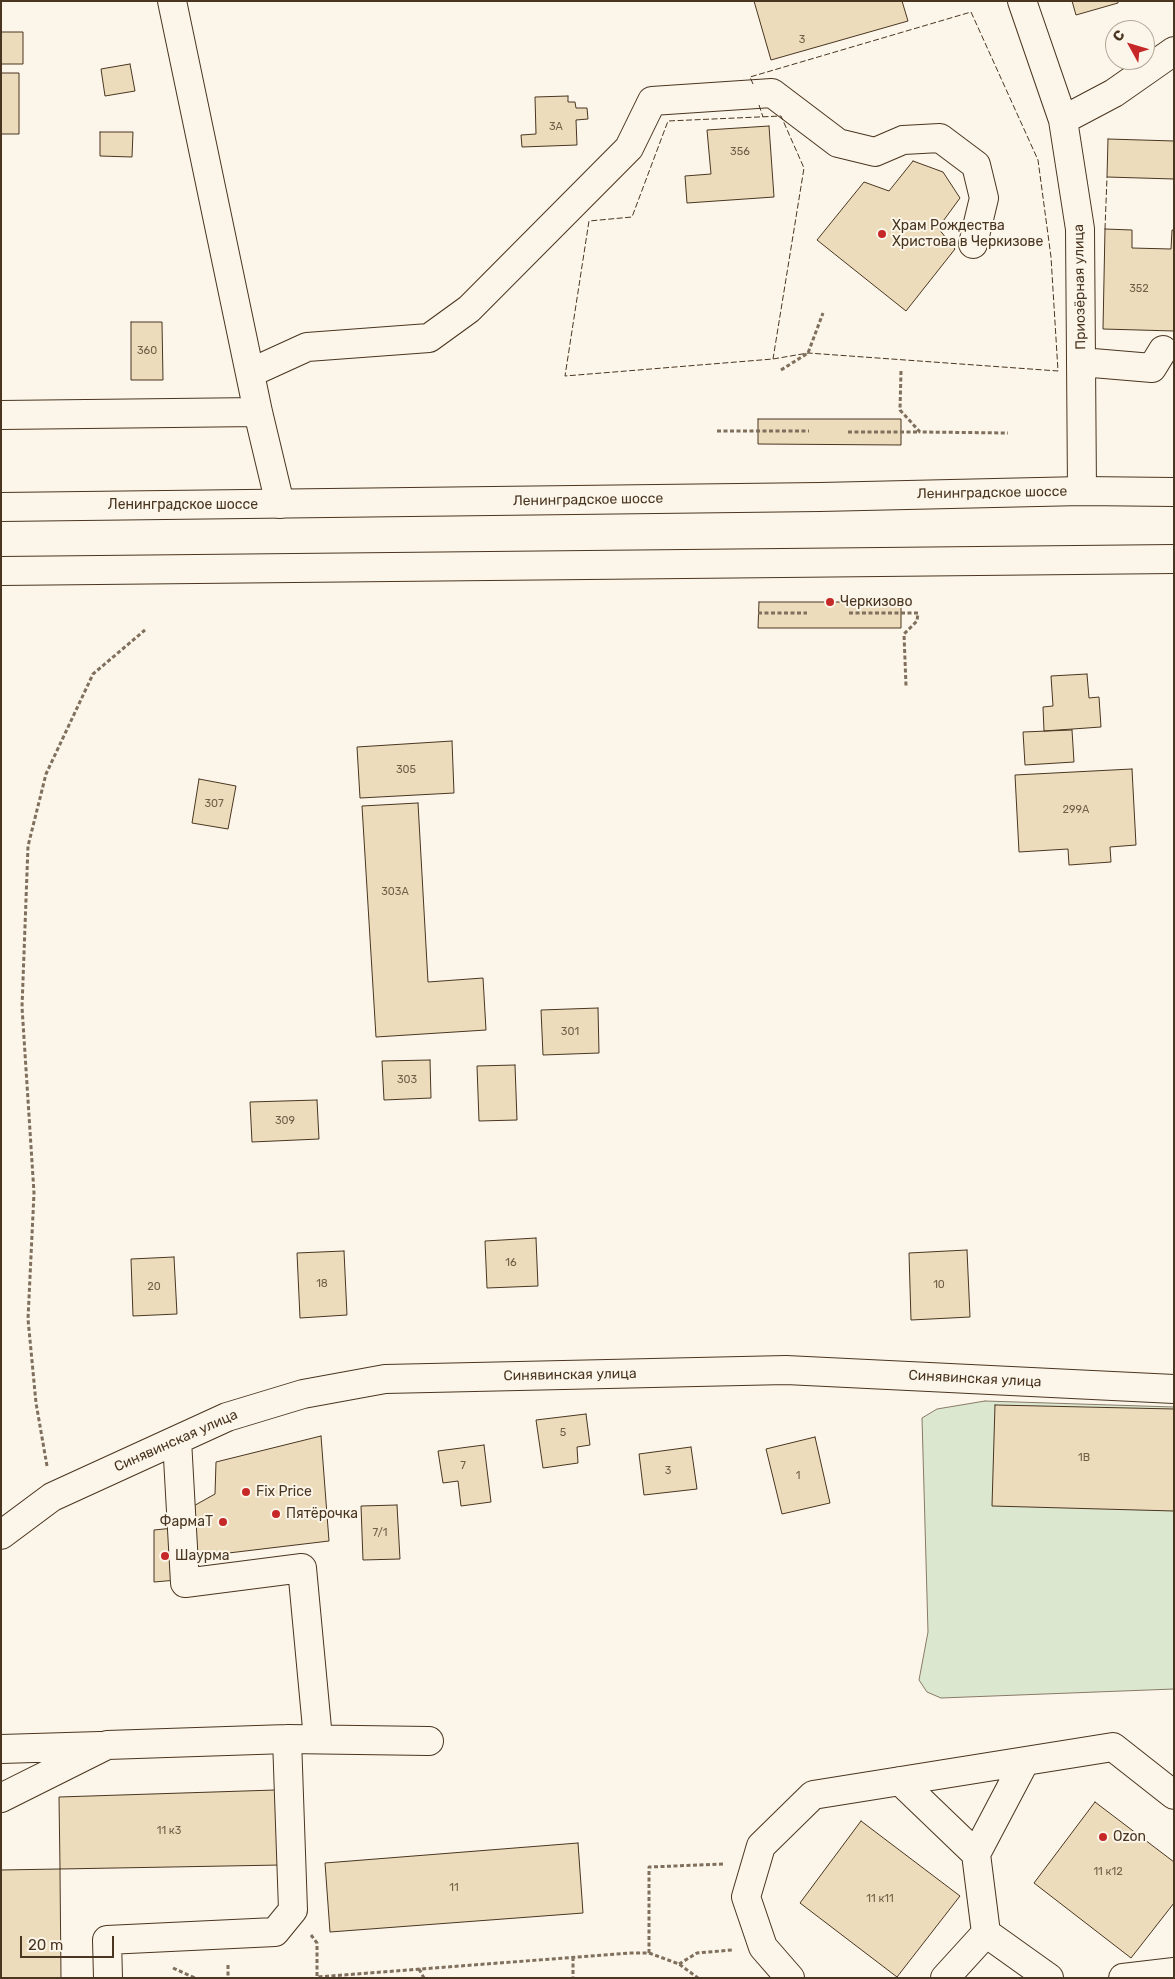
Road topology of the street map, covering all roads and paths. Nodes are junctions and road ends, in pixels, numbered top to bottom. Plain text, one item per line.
1 (172, 1) edge
2 (1022, 1) edge
3 (1174, 51) edge
4 (1063, 120) junction
5 (973, 244) dead end
6 (823, 314) dead end
7 (1163, 350) dead end
8 (1081, 362) junction
9 (782, 370) dead end
10 (900, 371) dead end
11 (250, 373) junction
12 (258, 412) junction
13 (1, 415) edge
14 (717, 431) dead end
15 (809, 431) dead end
16 (848, 432) dead end
17 (920, 432) junction
18 (1008, 433) dead end
19 (1082, 491) junction
20 (1174, 492) edge
21 (280, 504) junction
22 (1, 506) edge
23 (1174, 559) edge
24 (1, 570) edge
25 (758, 613) dead end
26 (807, 613) dead end
27 (848, 613) dead end
28 (145, 630) dead end
29 (906, 686) dead end
30 (1174, 1389) edge
31 (177, 1440) junction
32 (52, 1497) junction
33 (1, 1535) edge
34 (287, 1738) junction
35 (318, 1739) junction
36 (429, 1741) dead end
37 (108, 1745) junction
38 (1, 1749) edge
39 (1025, 1761) junction
40 (900, 1781) junction
41 (1174, 1795) edge
42 (1, 1798) edge
43 (976, 1854) junction
44 (756, 1862) junction
45 (293, 1910) junction
46 (986, 1933) junction
47 (762, 1947) junction
48 (648, 1953) junction
49 (573, 1957) junction
50 (678, 1964) junction
51 (419, 1969) junction
52 (1174, 1972) edge
53 (317, 1977) edge
54 (108, 1978) edge
55 (424, 1978) edge
56 (573, 1978) edge
57 (698, 1978) edge
58 (790, 1978) edge
59 (945, 1978) edge
60 (1049, 1978) edge
61 (1123, 1978) edge

1 - 11 main road
2 - 4 main road, Приозёрная улица
3 - 4 main road
4 - 8 main road, Приозёрная улица
5 - 11 main road
6 - 9 path
7 - 8 main road
8 - 19 main road, Приозёрная улица
10 - 17 path
11 - 12 main road
12 - 13 main road
12 - 21 main road
14 - 15 path
16 - 17 path
17 - 18 path
19 - 20 main road, Ленинградское шоссе
19 - 21 main road, Ленинградское шоссе
21 - 22 main road, Ленинградское шоссе
23 - 24 main road
25 - 26 path
27 - 29 path
28 - 32 path
30 - 31 main road, Синявинская улица
31 - 32 main road, Синявинская улица
31 - 35 main road
32 - 33 main road, Синявинская улица
34 - 35 main road
34 - 37 main road
34 - 45 main road
35 - 36 main road
37 - 38 main road
37 - 42 main road
39 - 40 main road
39 - 41 main road
39 - 43 main road
40 - 43 main road
40 - 44 main road
43 - 46 main road
44 - 47 main road
44 - 48 path
45 - 53 path
45 - 54 main road
46 - 59 main road
46 - 60 main road
47 - 50 path
47 - 58 main road
48 - 49 path
48 - 50 path
49 - 51 path
49 - 56 path
50 - 57 path
51 - 53 path
51 - 55 path
52 - 61 main road

